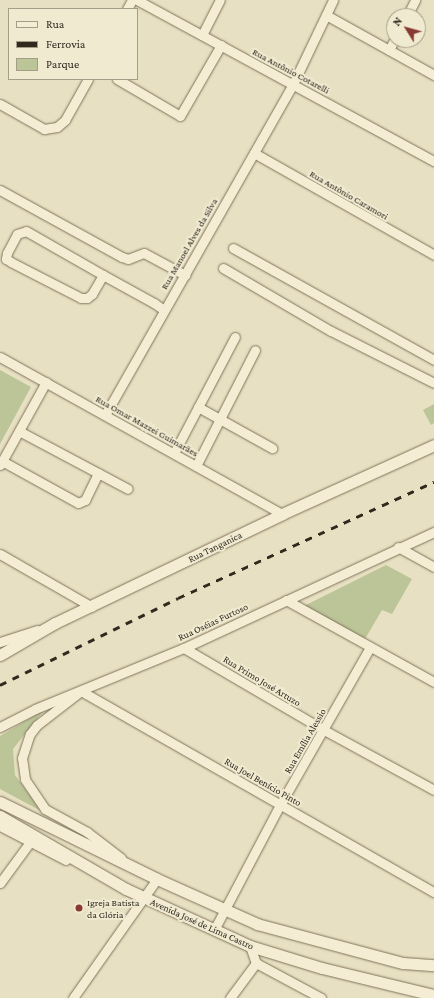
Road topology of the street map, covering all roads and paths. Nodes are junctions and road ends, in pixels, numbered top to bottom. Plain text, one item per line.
1 (137, 0) edge
2 (220, 0) edge
3 (333, 0) edge
4 (326, 15) junction
5 (202, 35) junction
6 (221, 45) junction
7 (389, 50) joint
8 (434, 75) edge
9 (87, 80) edge
10 (119, 80) edge
11 (294, 84) junction
12 (0, 104) edge
13 (254, 153) junction
14 (434, 161) edge
15 (0, 190) edge
16 (233, 248) dead end
17 (434, 256) edge
18 (223, 268) dead end
19 (103, 275) junction
20 (184, 275) junction
21 (164, 310) junction
22 (235, 337) dead end
23 (255, 350) dead end
24 (0, 357) edge
25 (434, 360) edge
26 (46, 382) junction
27 (434, 383) edge
28 (198, 407) junction
29 (105, 415) junction
30 (220, 419) junction
31 (19, 431) junction
32 (434, 444) edge
33 (272, 448) dead end
34 (174, 453) junction
35 (1, 463) edge
36 (196, 466) junction
37 (98, 473) junction
38 (128, 489) dead end
39 (282, 514) junction
40 (434, 532) edge
41 (398, 547) junction
42 (0, 554) edge
43 (434, 567) edge
44 (286, 600) junction
45 (92, 607) junction
46 (55, 623) junction
47 (0, 642) edge
48 (184, 648) junction
49 (370, 648) junction
50 (0, 655) edge
51 (434, 682) edge
52 (81, 691) junction
53 (0, 727) edge
54 (324, 730) junction
55 (434, 790) edge
56 (0, 802) edge
57 (280, 805) junction
58 (0, 816) edge
59 (0, 826) edge
60 (30, 837) junction
61 (129, 864) junction
62 (157, 879) junction
63 (0, 883) edge
64 (434, 892) edge
65 (143, 897) junction
66 (224, 909) junction
67 (214, 930) junction
68 (250, 946) junction
69 (256, 963) junction
70 (434, 965) edge
71 (434, 995) edge
72 (73, 998) edge
73 (230, 998) edge
74 (321, 998) edge

1 - 5 street, Rua Antônio Cotarelli
2 - 5 street
3 - 4 street, Rua Manoel Alves da Silva
4 - 7 street
4 - 11 street, Rua Manoel Alves da Silva
5 - 6 street, Rua Antônio Cotarelli
6 - 10 street
6 - 11 street, Rua Antônio Cotarelli
7 - 8 street
9 - 12 street
11 - 13 street, Rua Manoel Alves da Silva
11 - 14 street, Rua Antônio Cotarelli
13 - 17 street, Rua Antônio Caramori
13 - 20 street, Rua Manoel Alves da Silva
15 - 20 street
16 - 25 street
18 - 27 street
19 - 19 street
19 - 21 street
20 - 21 street, Rua Manoel Alves da Silva
21 - 29 street, Rua Manoel Alves da Silva
22 - 28 street
23 - 30 street
24 - 26 street, Rua Omar Mazzei Guimarães
26 - 29 street, Rua Omar Mazzei Guimarães
26 - 31 street
28 - 30 street
28 - 34 street
29 - 34 street, Rua Omar Mazzei Guimarães
30 - 33 street
30 - 36 street
31 - 35 street
31 - 37 street
32 - 39 street, Rua Tanganica
34 - 36 street, Rua Omar Mazzei Guimarães
35 - 37 street
36 - 39 street, Rua Omar Mazzei Guimarães
37 - 38 street
39 - 45 street, Rua Tanganica
40 - 41 street, Rua Oséias Furtoso
41 - 43 street
41 - 44 street, Rua Oséias Furtoso
42 - 45 street
44 - 48 street, Rua Oséias Furtoso
44 - 49 street
45 - 46 street, Rua Tanganica
46 - 47 street
46 - 50 street, Rua Tanganica
48 - 52 street, Rua Oséias Furtoso
48 - 54 street, Rua Primo José Artuzo
49 - 51 street
49 - 54 street, Rua Emília Alessio
52 - 53 street, Rua Oséias Furtoso
52 - 57 street, Rua Joel Benício Pinto
52 - 61 street
54 - 55 street, Rua Primo José Artuzo
54 - 57 street, Rua Emília Alessio
56 - 61 street
57 - 64 street, Rua Joel Benício Pinto
57 - 66 street, Rua Emília Alessio
58 - 60 street, Avenida José de Lima Castro
59 - 60 street
60 - 63 street
60 - 65 street, Avenida José de Lima Castro
61 - 62 street
62 - 65 street
62 - 66 street
65 - 67 street, Avenida José de Lima Castro
65 - 72 street
66 - 67 street, Rua Emília Alessio
66 - 70 street
67 - 68 street, Avenida José de Lima Castro
68 - 69 street
68 - 71 street, Avenida José de Lima Castro
69 - 73 street
69 - 74 street

